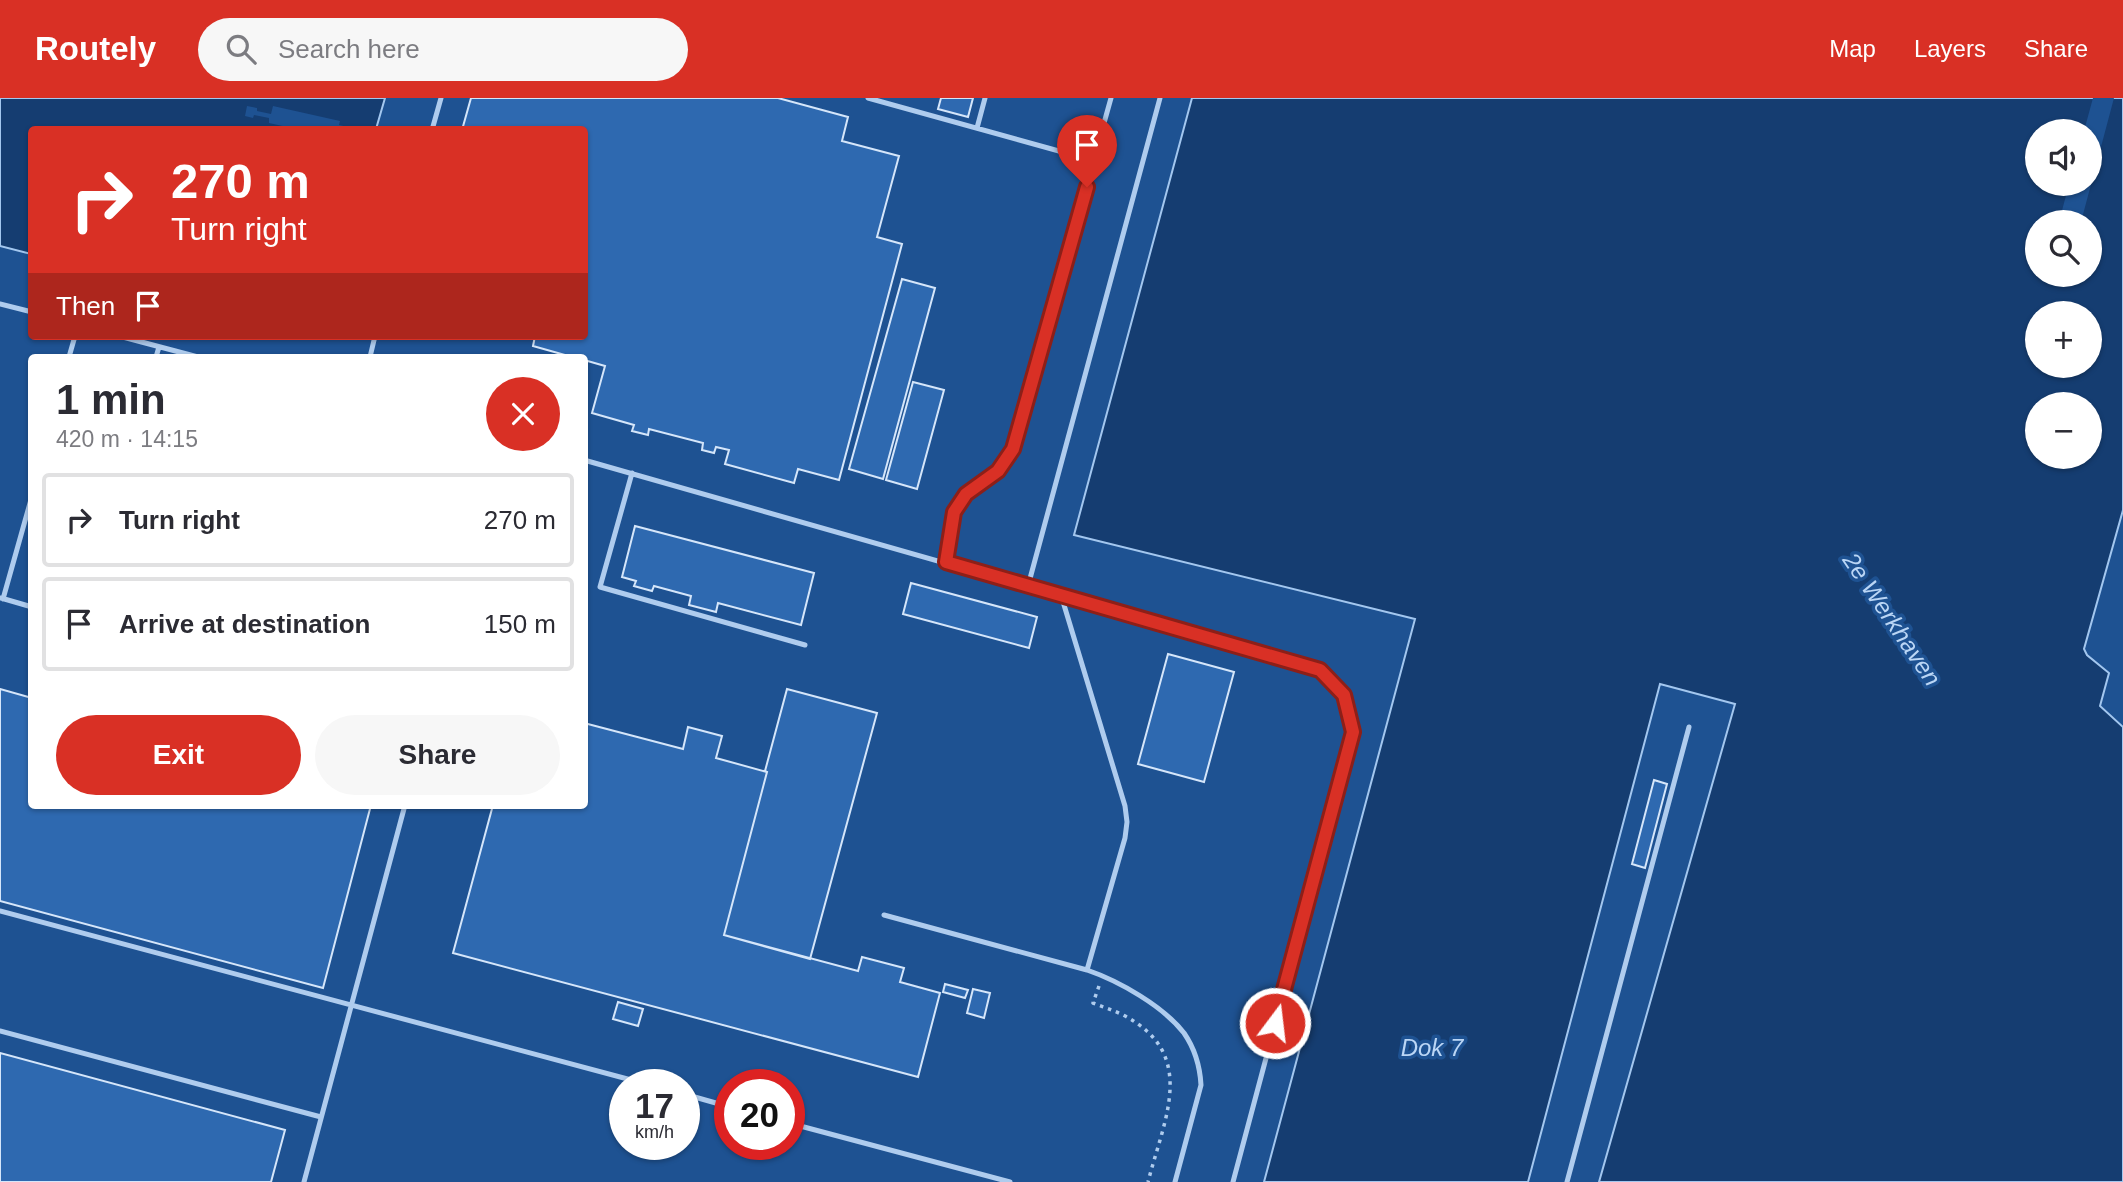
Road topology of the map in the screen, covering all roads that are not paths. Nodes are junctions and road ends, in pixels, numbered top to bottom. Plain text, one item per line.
1 (441, 98) edge
2 (868, 98) edge
3 (985, 98) edge
4 (1111, 98) edge
5 (1160, 98) edge
6 (893, 101) edge
7 (433, 126) edge
8 (977, 128) junction
9 (1095, 161) junction
10 (0, 304) edge
11 (28, 311) edge
12 (134, 340) edge
13 (159, 347) junction
14 (157, 354) edge
15 (186, 354) edge
16 (588, 461) edge
17 (632, 473) junction
18 (28, 510) edge
19 (946, 562) junction
20 (1028, 586) junction
21 (1061, 595) junction
22 (2, 598) edge
23 (28, 606) edge
24 (805, 645) dead end
25 (1689, 727) dead end
26 (404, 809) edge
27 (0, 911) edge
28 (884, 915) dead end
29 (1087, 970) junction
30 (351, 1004) junction
31 (0, 1031) edge
32 (609, 1074) edge
33 (321, 1117) junction
34 (805, 1127) edge
35 (304, 1182) edge
36 (1010, 1182) edge
37 (1175, 1182) edge
38 (1233, 1182) edge
39 (1567, 1182) edge

1 - 7 lane
2 - 6 lane
3 - 8 lane
4 - 9 lane
5 - 20 lane
6 - 8 lane
8 - 9 lane
9 - 19 lane
10 - 11 lane
12 - 13 lane
13 - 14 lane
13 - 15 lane
16 - 17 lane
17 - 19 lane
17 - 24 lane
18 - 22 lane
19 - 20 lane
20 - 21 lane
21 - 29 lane
21 - 38 lane
22 - 23 lane
25 - 39 lane
26 - 30 lane
27 - 30 lane
28 - 29 lane
29 - 37 lane
30 - 32 lane
30 - 33 lane
31 - 33 lane
33 - 35 lane
34 - 36 lane

